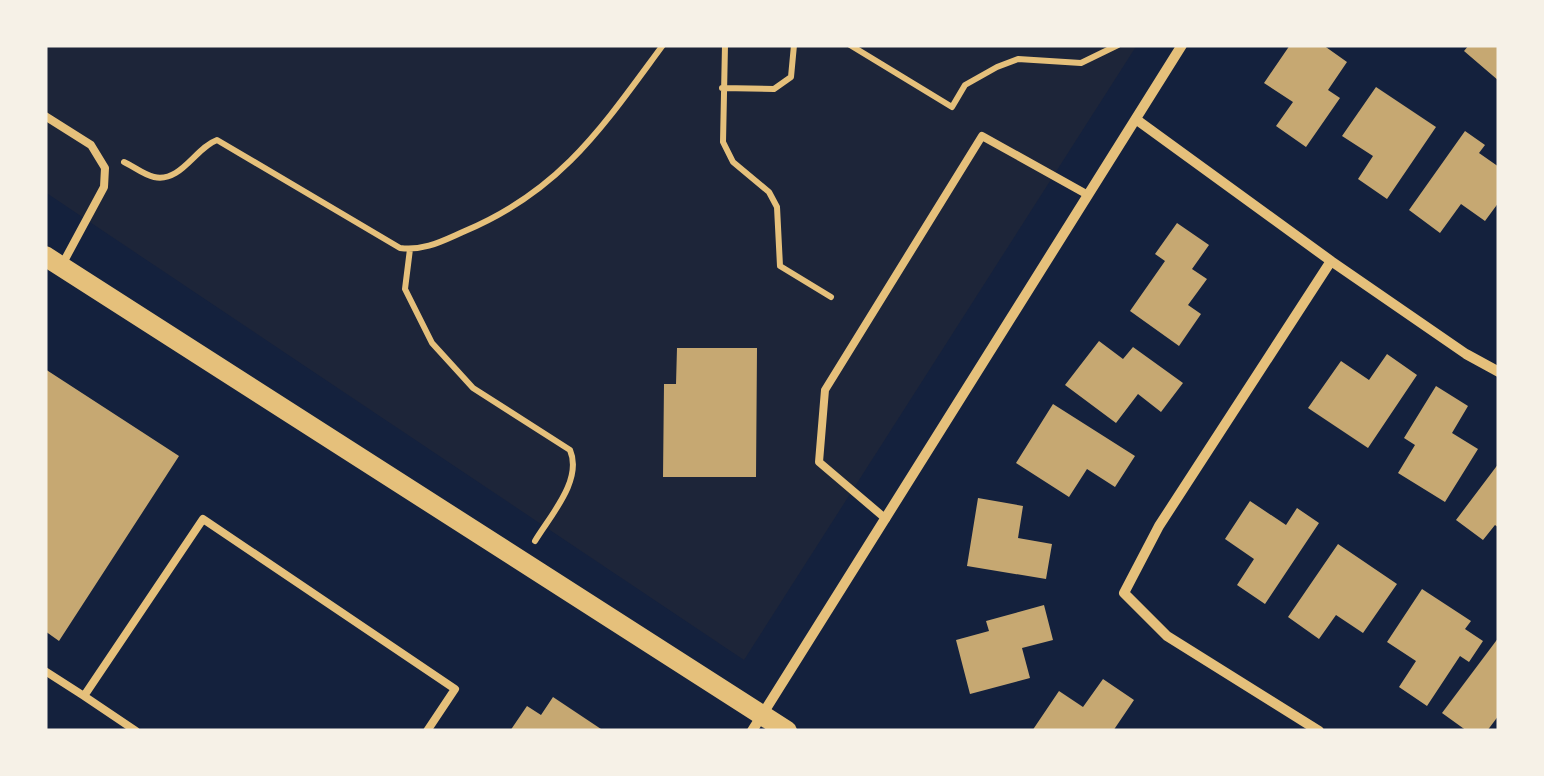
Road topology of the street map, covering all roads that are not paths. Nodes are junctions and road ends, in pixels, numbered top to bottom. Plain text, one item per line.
1 (1182, 45) edge
2 (45, 116) edge
3 (1137, 120) junction
4 (1088, 196) junction
5 (1330, 260) junction
6 (50, 261) edge
7 (1499, 372) edge
8 (886, 520) junction
9 (45, 671) edge
10 (84, 696) junction
11 (757, 723) edge
12 (136, 731) edge
13 (427, 731) edge
14 (787, 731) edge
15 (1320, 731) edge

1 - 3 street
2 - 6 lane
3 - 4 street
3 - 5 street
4 - 8 street
4 - 8 lane
5 - 7 street
5 - 15 street
6 - 11 main road
8 - 11 street
9 - 10 lane
10 - 12 lane
10 - 13 lane
11 - 14 main road

